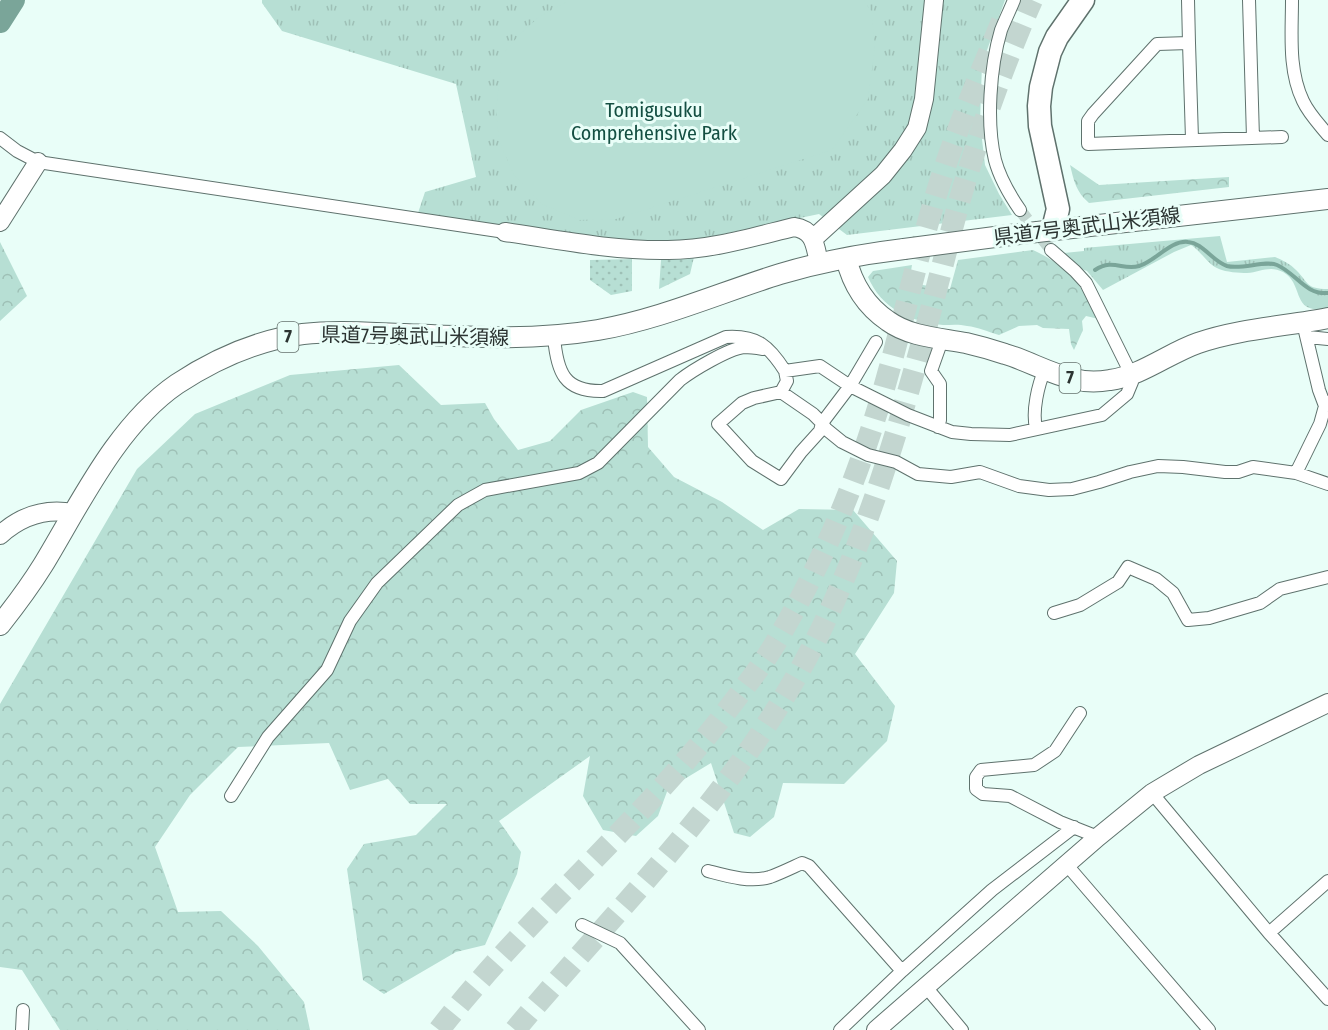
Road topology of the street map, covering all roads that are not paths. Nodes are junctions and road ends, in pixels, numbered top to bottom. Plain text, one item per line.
1 (934, 0) edge
2 (1014, 0) edge
3 (1068, 0) edge
4 (1083, 0) edge
5 (1188, 0) edge
6 (1249, 0) edge
7 (1292, 0) edge
8 (1189, 43) junction
9 (1328, 135) edge
10 (1282, 137) dead end
11 (0, 138) edge
12 (1253, 138) junction
13 (1192, 140) junction
14 (38, 162) junction
15 (1328, 199) edge
16 (1020, 210) tunnel mouth
17 (0, 222) edge
18 (505, 232) joint
19 (813, 238) junction
20 (1052, 239) junction
21 (856, 256) junction
22 (819, 263) junction
23 (1328, 318) edge
24 (1305, 330) junction
25 (554, 337) junction
26 (1328, 339) edge
27 (942, 340) junction
28 (876, 342) dead end
29 (770, 351) junction
30 (1045, 369) junction
31 (785, 371) junction
32 (1131, 374) junction
33 (850, 386) junction
34 (781, 392) junction
35 (1326, 404) edge
36 (822, 423) junction
37 (938, 426) junction
38 (1036, 428) junction
39 (1323, 433) edge
40 (1296, 473) junction
41 (1328, 484) edge
42 (74, 513) junction
43 (0, 535) edge
44 (1328, 577) edge
45 (1054, 613) dead end
46 (0, 625) edge
47 (1328, 703) edge
48 (1080, 713) dead end
49 (1152, 793) junction
50 (231, 796) dead end
51 (1074, 827) junction
52 (1098, 837) junction
53 (1066, 864) junction
54 (708, 871) dead end
55 (1328, 881) edge
56 (582, 925) dead end
57 (1269, 933) junction
58 (902, 970) junction
59 (926, 987) junction
60 (1328, 999) edge
61 (23, 1010) dead end
62 (22, 1030) edge
63 (699, 1030) edge
64 (840, 1030) edge
65 (876, 1030) edge
66 (962, 1030) edge
67 (1209, 1030) edge

1 - 19 street
2 - 16 street
3 - 20 highway
4 - 20 highway
5 - 8 street
6 - 12 street
7 - 9 street
8 - 13 street
8 - 13 street
10 - 12 street
11 - 14 street
12 - 13 street
14 - 17 street
14 - 18 street
15 - 20 main road, 県道7号奥武山米須線 / 7
18 - 19 street
19 - 22 street
20 - 21 main road, 県道7号奥武山米須線 / 7, bridge
20 - 32 street
21 - 22 main road, 県道7号奥武山米須線 / 7
21 - 27 main road, 7
22 - 25 main road, 県道7号奥武山米須線 / 7
23 - 24 main road, 7
24 - 26 street
24 - 32 main road, 7
24 - 35 street
25 - 29 street
25 - 42 main road, 県道7号奥武山米須線 / 7
27 - 30 main road, 7
27 - 37 street
28 - 33 street
29 - 31 street
29 - 50 street
30 - 32 main road, 7
30 - 38 street
31 - 33 street
31 - 34 street
32 - 38 street
33 - 36 street
33 - 37 street
34 - 36 street
34 - 36 street
35 - 39 street
36 - 40 street
37 - 38 street
39 - 40 street
40 - 41 street
42 - 43 street
42 - 46 main road, 県道7号奥武山米須線 / 7
44 - 45 street
47 - 49 street
48 - 51 street
49 - 52 street
49 - 57 street
51 - 52 street
51 - 58 street
52 - 53 street
53 - 59 street
53 - 67 street
54 - 58 street
55 - 57 street
56 - 63 street
57 - 60 street
58 - 64 street
59 - 65 street
59 - 66 street
61 - 62 street

